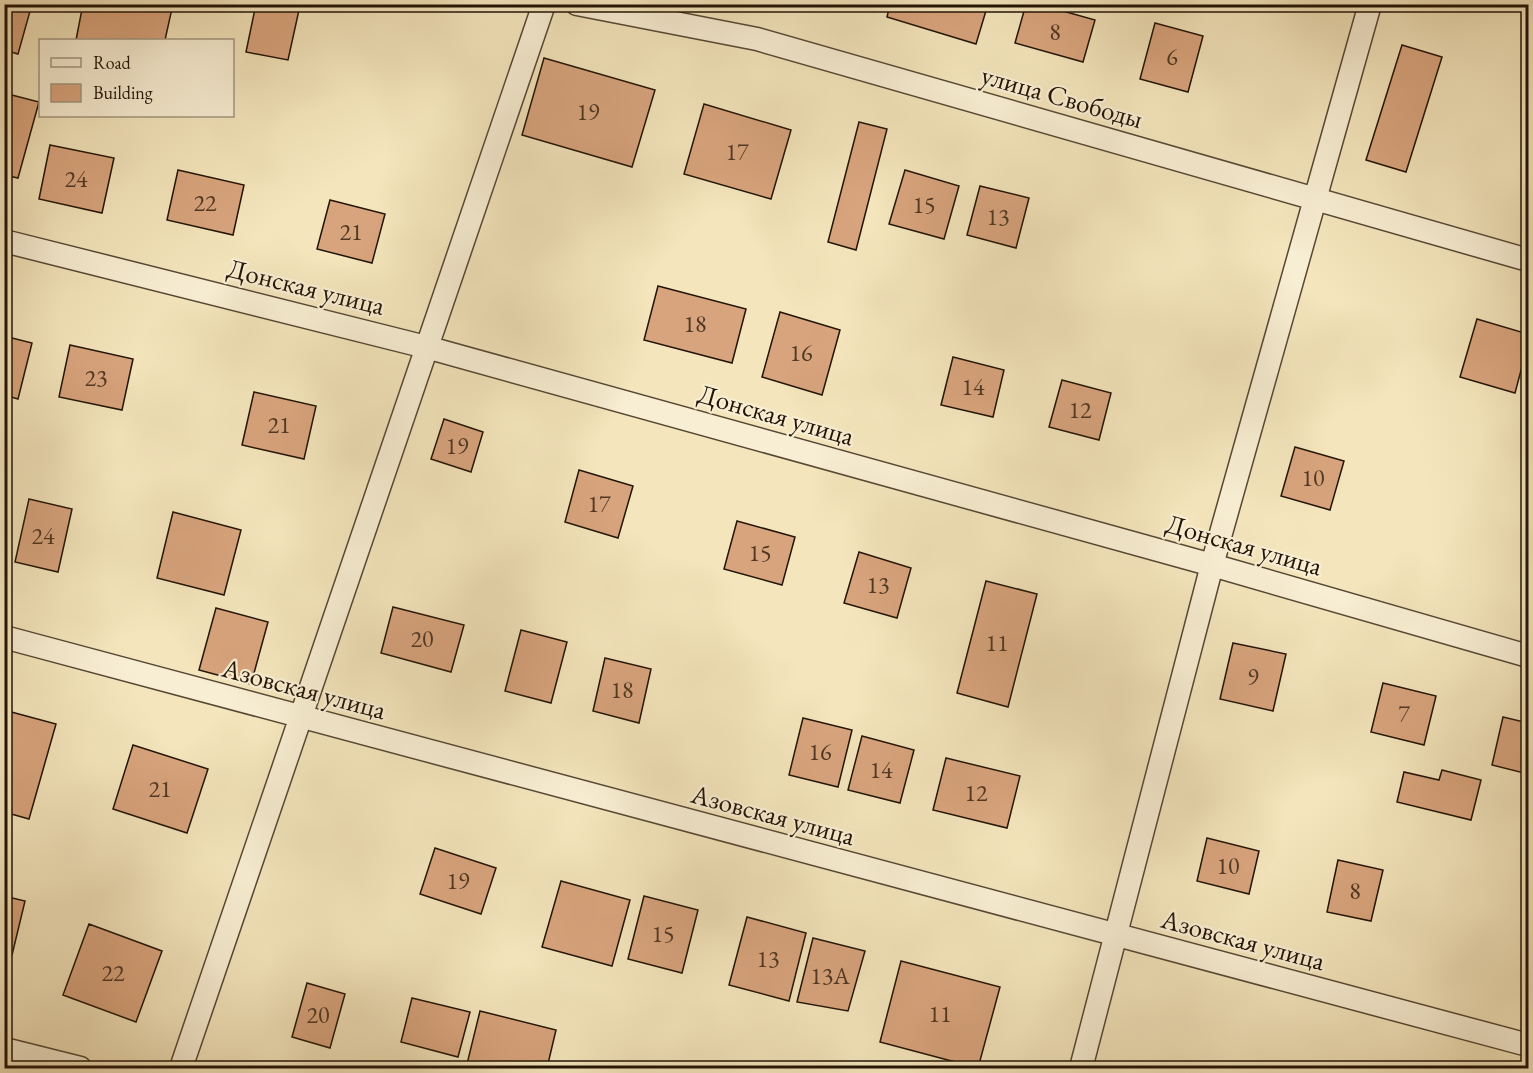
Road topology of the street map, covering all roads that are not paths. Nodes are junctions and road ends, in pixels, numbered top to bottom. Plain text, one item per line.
1 (544, 4) edge
2 (577, 4) edge
3 (1370, 4) edge
4 (1315, 199) junction
5 (4, 241) edge
6 (1528, 260) edge
7 (426, 347) junction
8 (1212, 566) junction
9 (4, 637) edge
10 (1528, 657) edge
11 (299, 717) junction
12 (1115, 936) junction
13 (1528, 1045) edge
14 (4, 1048) edge
15 (80, 1068) edge
16 (181, 1068) edge
17 (1081, 1068) edge

1 - 7 street
2 - 4 street, улица Свободы
3 - 4 street
4 - 6 street, улица Свободы
4 - 8 street
5 - 7 street, Донская улица
7 - 8 street, Донская улица
7 - 11 street
8 - 10 street, Донская улица
8 - 12 street
9 - 11 street, Азовская улица
11 - 12 street, Азовская улица
11 - 16 street
12 - 13 street, Азовская улица
12 - 17 street
14 - 15 street

